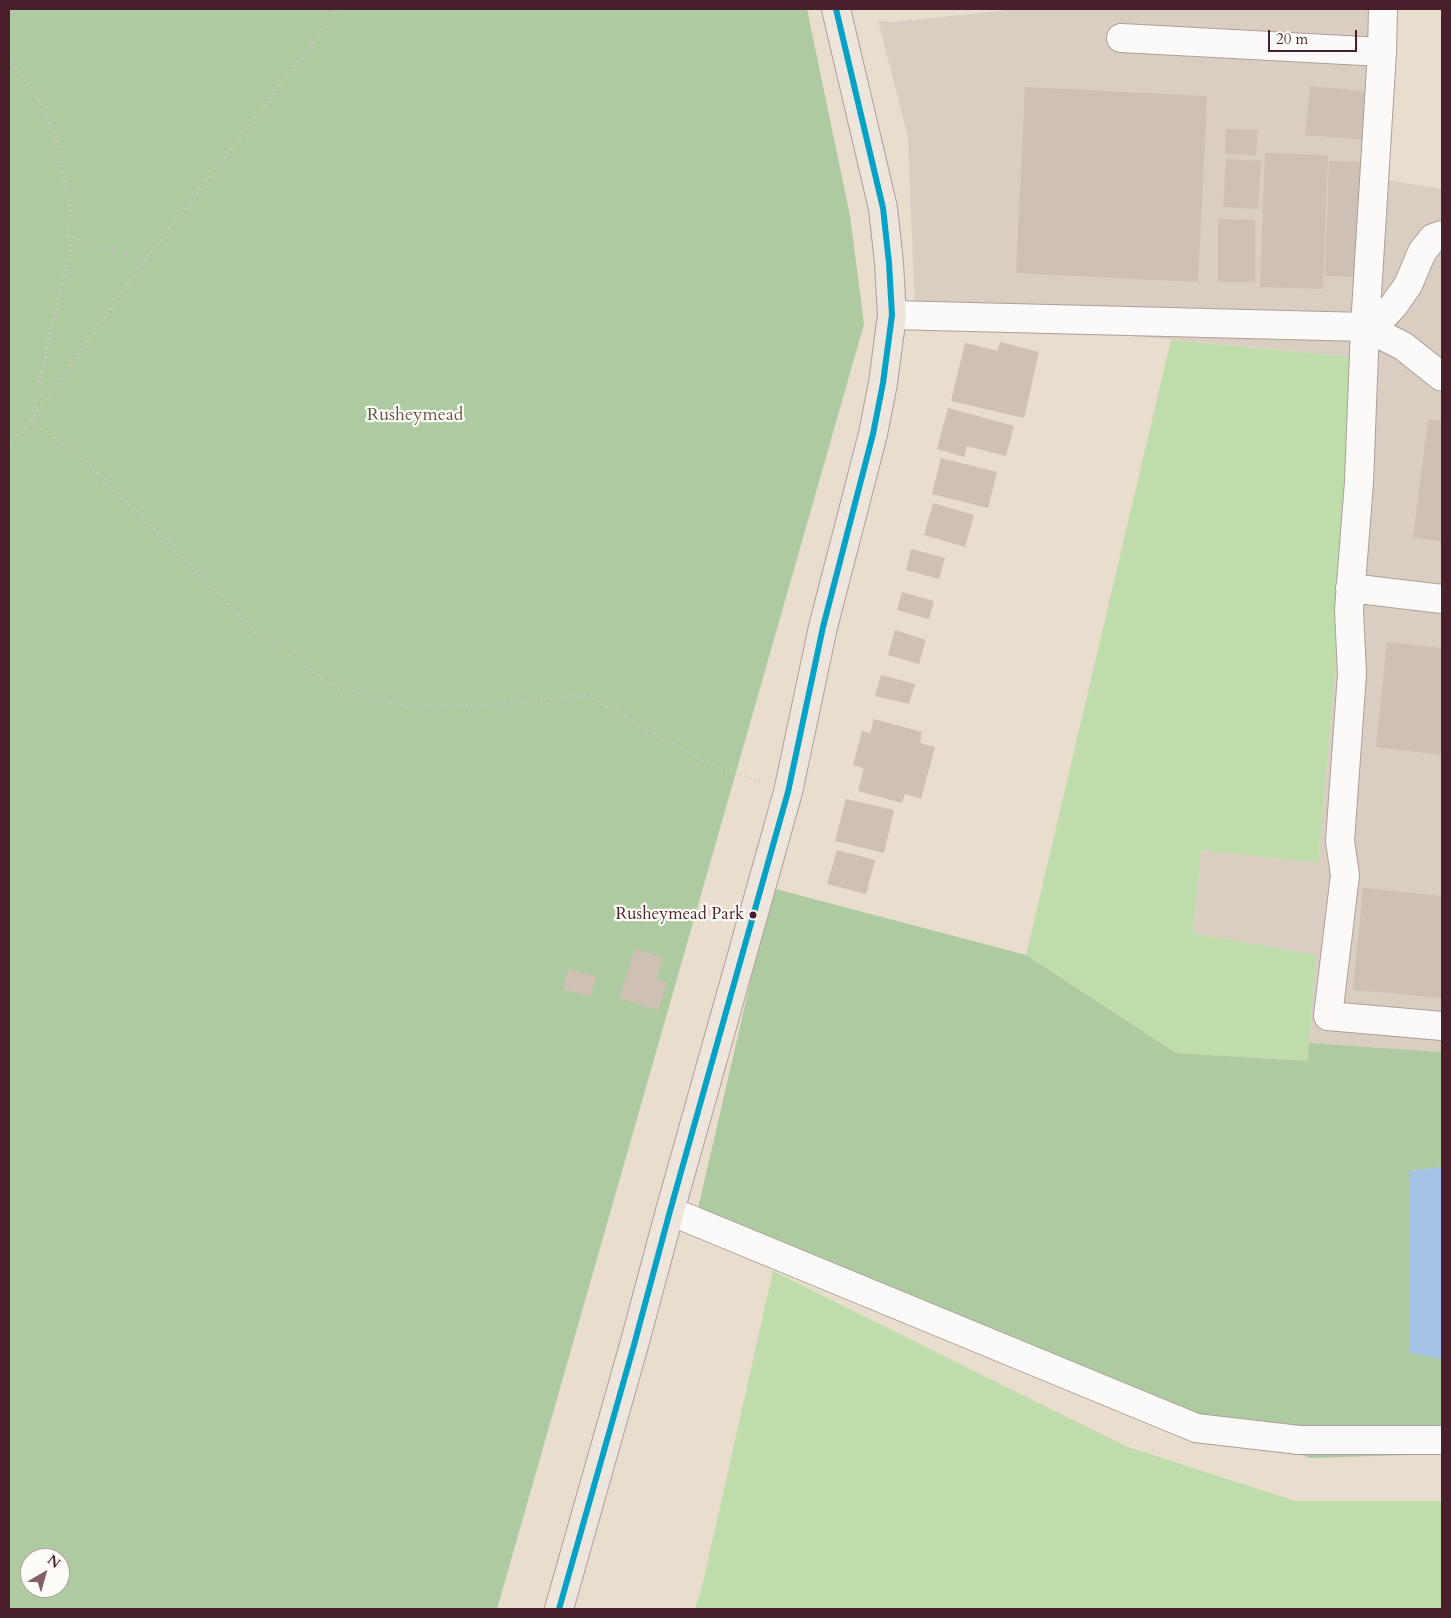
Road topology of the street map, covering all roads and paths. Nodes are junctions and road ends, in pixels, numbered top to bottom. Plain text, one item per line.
1 (336, 9) edge
2 (836, 9) edge
3 (1383, 9) edge
4 (1122, 38) dead end
5 (1382, 52) junction
6 (9, 60) edge
7 (1442, 235) edge
8 (69, 236) junction
9 (144, 261) junction
10 (892, 315) junction
11 (1365, 328) junction
12 (1442, 377) edge
13 (32, 420) junction
14 (9, 445) edge
15 (1350, 588) junction
16 (1442, 599) edge
17 (788, 792) junction
18 (1442, 1026) edge
19 (670, 1211) junction
20 (1442, 1440) edge
21 (560, 1609) edge

1 - 9 path
2 - 10 main road
3 - 5 lane
4 - 5 lane
5 - 11 lane
6 - 8 path
7 - 11 lane
8 - 9 path
8 - 13 path
9 - 13 path
10 - 11 lane
10 - 17 main road
11 - 12 lane
11 - 15 lane
13 - 14 path
13 - 17 path
15 - 16 lane
15 - 18 lane
17 - 19 main road
19 - 20 lane
19 - 21 main road

